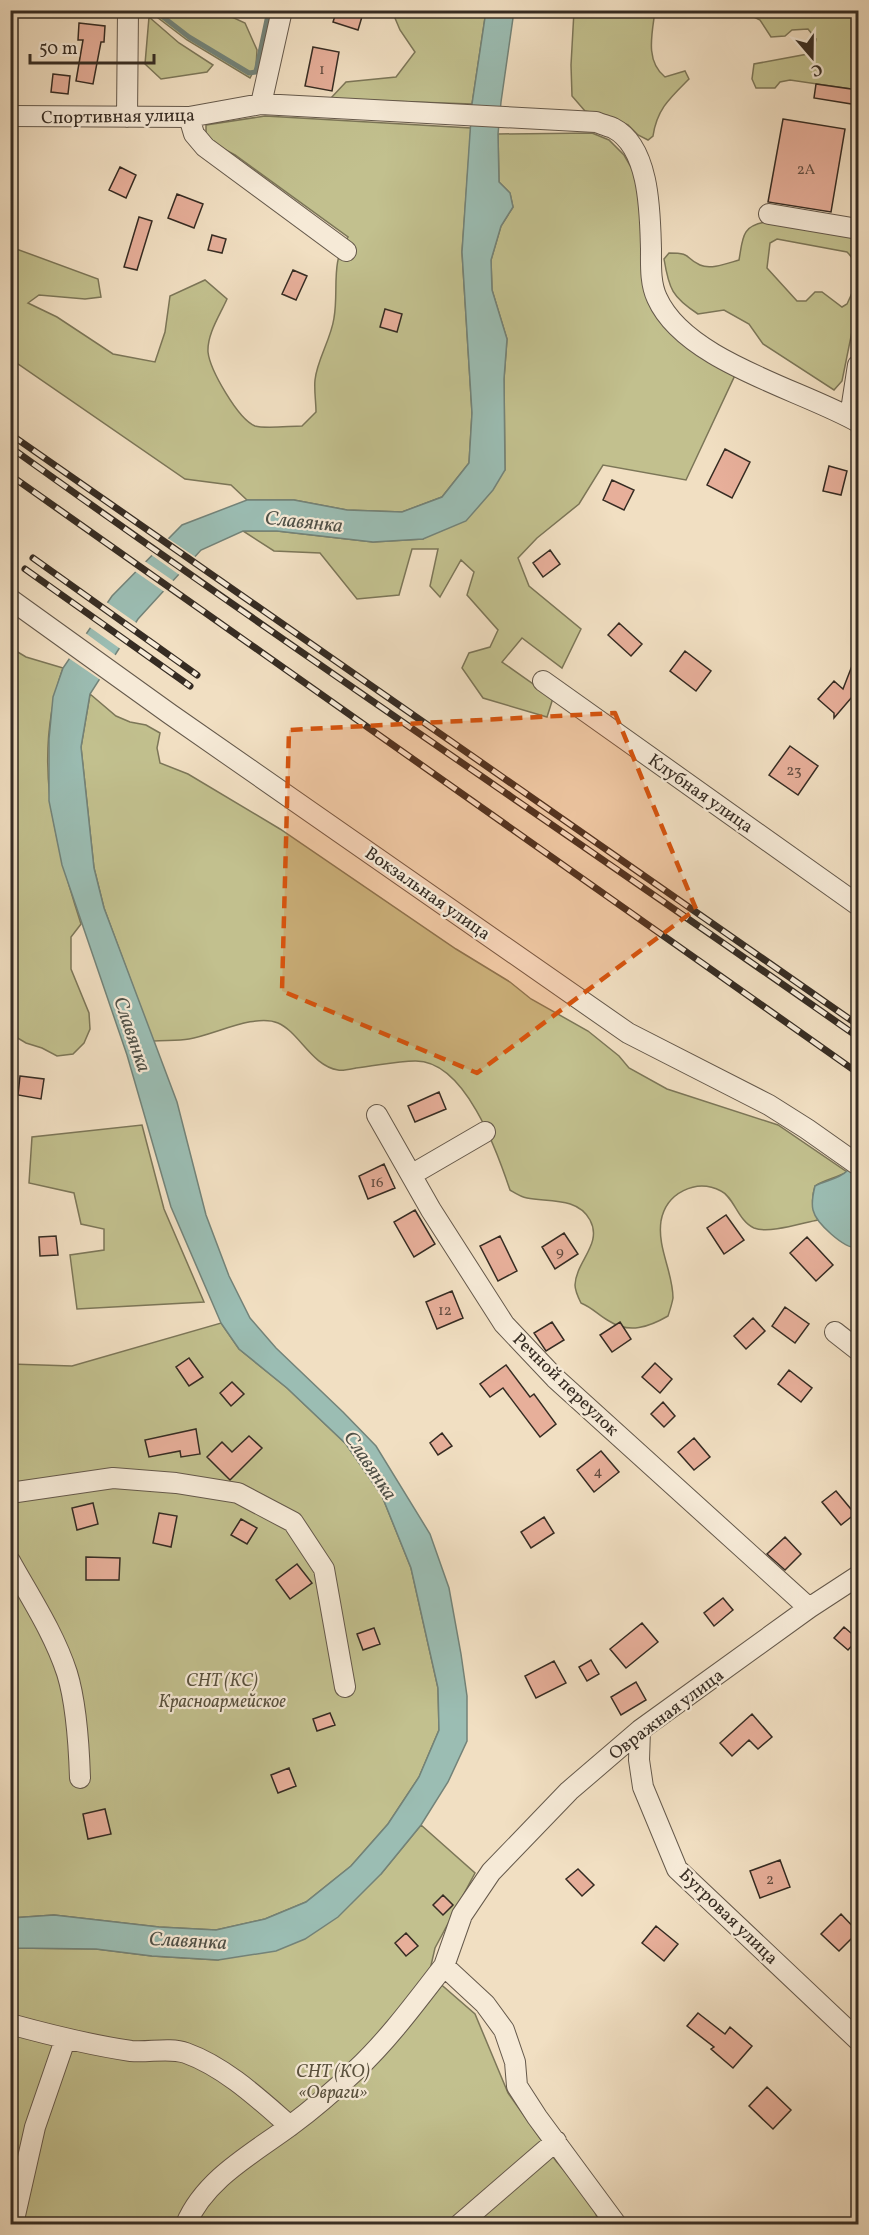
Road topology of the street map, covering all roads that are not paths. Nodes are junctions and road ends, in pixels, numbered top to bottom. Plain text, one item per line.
1 (128, 10) edge
2 (282, 10) edge
3 (261, 104) junction
4 (10, 116) edge
5 (127, 117) junction
6 (189, 117) junction
7 (770, 214) dead end
8 (858, 229) edge
9 (346, 251) dead end
10 (858, 365) edge
11 (854, 419) edge
12 (10, 599) edge
13 (543, 681) dead end
14 (858, 905) edge
15 (377, 1115) dead end
16 (485, 1132) dead end
17 (851, 1160) edge
18 (411, 1175) junction
19 (835, 1332) dead end
20 (858, 1350) edge
21 (10, 1493) edge
22 (10, 1561) edge
23 (858, 1576) edge
24 (809, 1608) junction
25 (345, 1687) dead end
26 (640, 1730) junction
27 (80, 1778) dead end
28 (444, 1966) junction
29 (10, 2024) edge
30 (65, 2040) junction
31 (858, 2040) edge
32 (290, 2126) junction
33 (556, 2141) junction
34 (13, 2224) edge
35 (186, 2224) edge
36 (460, 2224) edge
37 (616, 2224) edge

1 - 5 street
2 - 3 street
3 - 6 street, Спортивная улица
3 - 11 street, Спортивная улица
4 - 5 street, Спортивная улица
5 - 6 street, Спортивная улица
6 - 9 street
7 - 8 street
10 - 11 street
12 - 17 street, Вокзальная улица
13 - 14 street, Клубная улица
15 - 18 street, Речной переулок
16 - 18 street
18 - 24 street, Речной переулок
19 - 20 street
21 - 25 street
22 - 27 street
23 - 24 street, Овражная улица
24 - 26 street, Овражная улица
26 - 28 street, Овражная улица
26 - 31 street, Бугровая улица
28 - 32 street, Овражная улица
28 - 33 street
29 - 30 street
30 - 32 street
30 - 34 street
32 - 35 street, Овражная улица
33 - 36 street
33 - 37 street

